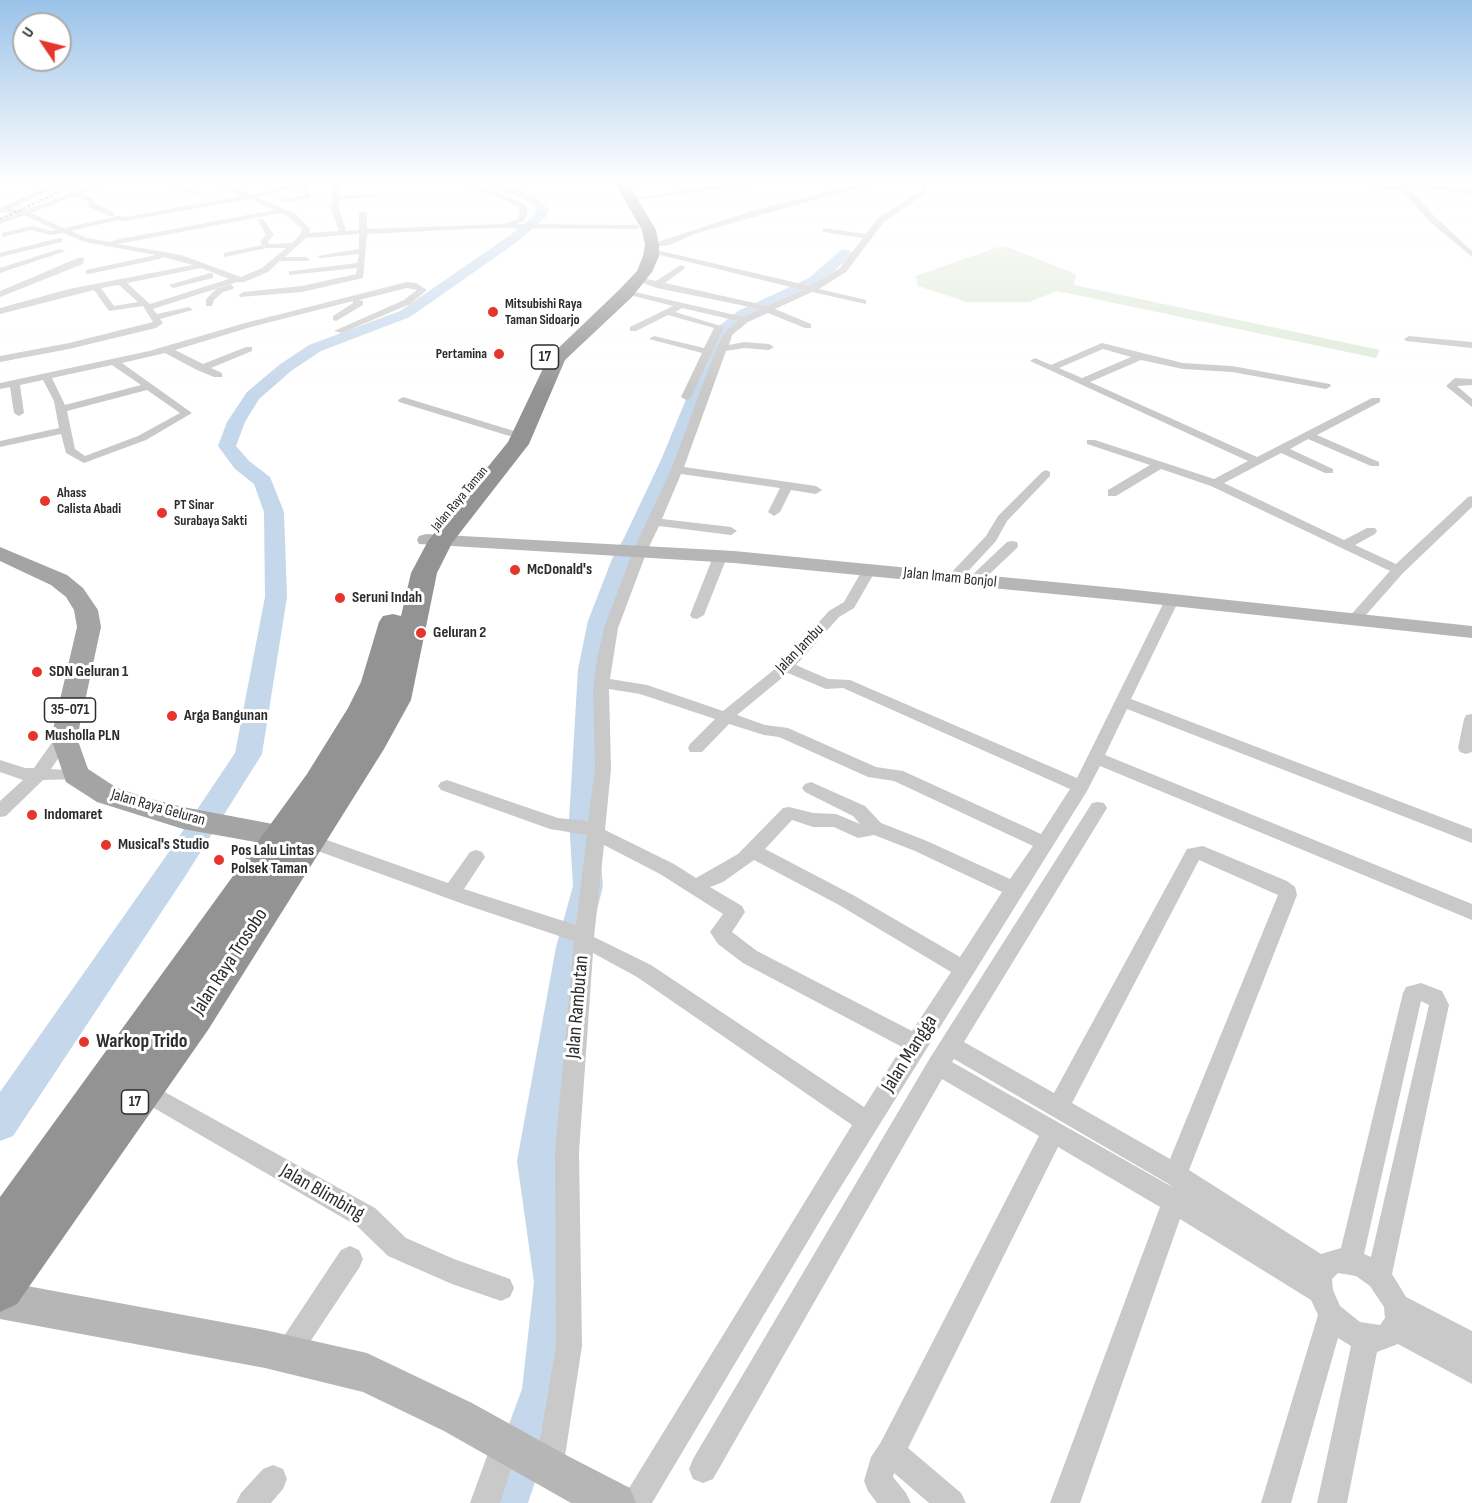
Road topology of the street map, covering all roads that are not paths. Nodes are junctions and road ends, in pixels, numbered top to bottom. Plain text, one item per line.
1 (55, 253) edge
2 (66, 253) edge
3 (156, 253) edge
4 (236, 253) edge
5 (284, 253) edge
6 (345, 253) edge
7 (363, 253) edge
8 (640, 253) edge
9 (651, 253) edge
10 (676, 253) edge
11 (852, 253) edge
12 (168, 255) junction
13 (321, 256) dead end
14 (279, 259) junction
15 (305, 259) dead end
16 (362, 265) junction
17 (256, 266) dead end
18 (206, 267) junction
19 (681, 267) dead end
20 (265, 270) junction
21 (0, 271) edge
22 (89, 273) dead end
23 (224, 273) junction
24 (292, 273) dead end
25 (121, 282) junction
26 (173, 285) dead end
27 (657, 285) junction
28 (96, 287) junction
29 (633, 287) junction
30 (806, 287) junction
31 (220, 290) junction
32 (2, 292) edge
33 (393, 294) dead end
34 (243, 295) junction
35 (356, 301) junction
36 (863, 302) dead end
37 (209, 304) dead end
38 (681, 305) junction
39 (762, 307) junction
40 (151, 310) junction
41 (189, 310) dead end
42 (0, 311) edge
43 (669, 313) junction
44 (336, 318) dead end
45 (740, 318) junction
46 (808, 326) dead end
47 (633, 329) dead end
48 (339, 331) dead end
49 (654, 339) dead end
50 (1409, 339) dead end
51 (1472, 345) edge
52 (769, 347) dead end
53 (721, 349) junction
54 (167, 350) junction
55 (249, 350) dead end
56 (706, 351) junction
57 (1140, 357) junction
58 (0, 359) edge
59 (1035, 361) dead end
60 (115, 363) junction
61 (35, 365) junction
62 (201, 368) junction
63 (705, 369) junction
64 (1052, 369) junction
65 (218, 375) dead end
66 (1082, 382) junction
67 (1472, 382) edge
68 (15, 383) junction
69 (0, 386) edge
70 (150, 386) junction
71 (1326, 386) dead end
72 (686, 397) dead end
73 (403, 400) dead end
74 (1376, 400) dead end
75 (1472, 404) edge
76 (60, 410) junction
77 (19, 414) dead end
78 (65, 430) junction
79 (510, 433) junction
80 (1310, 436) junction
81 (1091, 442) dead end
82 (0, 444) edge
83 (1283, 450) junction
84 (1259, 462) junction
85 (1161, 464) junction
86 (1375, 464) dead end
87 (677, 470) junction
88 (1329, 471) dead end
89 (1046, 474) dead end
90 (1215, 483) junction
91 (787, 486) junction
92 (816, 490) dead end
93 (1112, 493) dead end
94 (1472, 500) edge
95 (774, 512) dead end
96 (1455, 516) junction
97 (655, 522) junction
98 (1472, 522) edge
99 (731, 531) dead end
100 (1371, 531) dead end
101 (433, 540) junction
102 (1012, 545) dead end
103 (1344, 545) junction
104 (630, 550) junction
105 (0, 553) edge
106 (720, 557) junction
107 (869, 570) junction
108 (1398, 570) junction
109 (954, 578) junction
110 (975, 580) junction
111 (1172, 600) junction
112 (697, 615) dead end
113 (1353, 621) junction
114 (1472, 632) edge
115 (786, 667) junction
116 (602, 683) junction
117 (1123, 702) junction
118 (727, 716) junction
119 (1472, 719) edge
120 (64, 738) junction
121 (696, 748) dead end
122 (1466, 748) dead end
123 (1096, 758) junction
124 (0, 766) edge
125 (38, 775) junction
126 (76, 775) junction
127 (447, 786) dead end
128 (1081, 787) junction
129 (811, 788) dead end
130 (1098, 808) dead end
131 (0, 811) edge
132 (875, 828) junction
133 (590, 830) junction
134 (1472, 836) edge
135 (295, 838) junction
136 (1044, 843) junction
137 (753, 851) junction
138 (476, 857) dead end
139 (696, 888) junction
140 (1014, 889) junction
141 (452, 892) junction
142 (1472, 912) edge
143 (579, 936) junction
144 (963, 969) junction
145 (916, 1044) junction
146 (944, 1055) junction
147 (143, 1090) junction
148 (1058, 1107) junction
149 (867, 1122) junction
150 (1053, 1133) junction
151 (1175, 1175) junction
152 (1174, 1203) junction
153 (0, 1236) edge
154 (350, 1259) dead end
155 (1350, 1261) junction
156 (1379, 1277) junction
157 (0, 1287) edge
158 (501, 1288) dead end
159 (1325, 1292) junction
160 (0, 1300) edge
161 (1396, 1317) junction
162 (1366, 1338) junction
163 (1472, 1345) edge
164 (287, 1354) junction
165 (1472, 1370) edge
166 (891, 1452) junction
167 (703, 1469) dead end
168 (554, 1473) edge
169 (273, 1479) dead end
170 (251, 1503) edge
171 (485, 1503) edge
172 (635, 1503) edge
173 (896, 1503) edge
174 (951, 1503) edge
175 (1065, 1503) edge
176 (1276, 1503) edge
177 (1332, 1503) edge

1 - 21 street
2 - 32 street
3 - 12 street
4 - 18 street
5 - 14 street
6 - 13 street
7 - 16 street
8 - 79 highway, Jalan Raya Taman / 17
9 - 29 highway, Jalan Raya Taman / 17
10 - 30 street
11 - 30 street
12 - 18 street
12 - 22 street
14 - 15 street
14 - 20 street
16 - 24 street
16 - 34 street
17 - 20 street
18 - 23 street
18 - 25 street
19 - 27 street
20 - 34 street
23 - 26 street
23 - 34 street
25 - 28 street
25 - 40 street
27 - 29 street
27 - 39 street
28 - 40 street
28 - 42 street
29 - 38 street
29 - 101 highway, Jalan Raya Taman / 17
30 - 36 street
30 - 39 street
31 - 34 street
31 - 37 street
31 - 40 street
33 - 35 street
34 - 35 street
34 - 40 street
34 - 54 street
35 - 44 street
35 - 48 street
38 - 43 street
38 - 45 street
39 - 45 street
39 - 46 street
40 - 41 street
40 - 61 street
43 - 47 street
43 - 56 street
45 - 53 street
49 - 56 street
50 - 51 street
52 - 53 street
53 - 63 street
54 - 60 street
54 - 62 street
55 - 62 street
56 - 63 street
57 - 64 street
57 - 66 street
57 - 71 street
58 - 61 street
59 - 64 street
60 - 61 street
60 - 70 street
61 - 68 street
61 - 76 street
62 - 65 street
63 - 72 street
63 - 87 street, Jalan Rambutan
64 - 66 street
66 - 84 street
67 - 75 street
68 - 69 street
68 - 77 street
70 - 76 street
70 - 78 street
73 - 79 street
74 - 80 street
76 - 78 street
78 - 82 street
79 - 101 highway, Jalan Raya Taman / 17
80 - 83 street
80 - 86 street
81 - 85 street
83 - 84 street
83 - 88 street
84 - 90 street
85 - 90 street
85 - 93 street
87 - 91 street
87 - 97 street, Jalan Rambutan
89 - 109 street
90 - 103 street
91 - 92 street
91 - 95 street
94 - 96 street
96 - 98 street
96 - 108 street
97 - 99 street
97 - 104 street, Jalan Rambutan
100 - 103 street
101 - 104 street, Jalan Imam Bonjol
101 - 135 highway, Jalan Raya Taman / 17
102 - 110 street
103 - 108 street
104 - 106 street, Jalan Imam Bonjol
104 - 116 street, Jalan Rambutan
105 - 120 main road, 35-071
106 - 107 street, Jalan Imam Bonjol
106 - 112 street
107 - 109 street, Jalan Imam Bonjol
107 - 115 street, Jalan Jambu
108 - 113 street
109 - 110 street, Jalan Imam Bonjol
110 - 111 street, Jalan Imam Bonjol
111 - 113 street, Jalan Imam Bonjol
111 - 117 street, Jalan Mangga
113 - 114 street, Jalan Imam Bonjol
115 - 118 street, Jalan Jambu
115 - 128 street
116 - 118 street
116 - 133 street, Jalan Rambutan
117 - 123 street, Jalan Mangga
117 - 134 street
118 - 121 street, Jalan Jambu
118 - 136 street
119 - 122 street
120 - 125 street
120 - 126 main road, 35-071
123 - 128 street, Jalan Mangga
123 - 142 street
124 - 125 street
125 - 126 street
125 - 131 street
126 - 135 main road, Jalan Raya Geluran
127 - 133 street
128 - 136 street, Jalan Mangga
129 - 132 street
130 - 146 street
132 - 137 street
132 - 140 street
133 - 139 street
133 - 143 street, Jalan Rambutan
135 - 141 street
135 - 147 highway, Jalan Raya Trosobo / 17
135 - 153 highway, Jalan Raya Trosobo / 17
136 - 140 street, Jalan Mangga
137 - 139 street
137 - 144 street
138 - 141 street
139 - 145 street
140 - 144 street, Jalan Mangga
141 - 143 street
143 - 149 street
143 - 168 street, Jalan Rambutan
144 - 145 street, Jalan Mangga
145 - 149 street, Jalan Mangga
146 - 148 street
146 - 150 street
146 - 167 street
147 - 157 highway, Jalan Raya Trosobo / 17
147 - 158 street, Jalan Blimbing
148 - 151 street
148 - 151 street
149 - 172 street, Jalan Mangga
150 - 152 street
150 - 166 street
151 - 159 street
152 - 159 street
152 - 175 street
154 - 164 street
155 - 156 street
155 - 156 street
155 - 159 street
156 - 161 street
159 - 162 street
159 - 176 street
160 - 164 street
161 - 162 street
161 - 163 street
161 - 165 street
162 - 177 street
164 - 168 street
166 - 173 street
166 - 174 street
168 - 171 street, Jalan Rambutan
169 - 170 street

